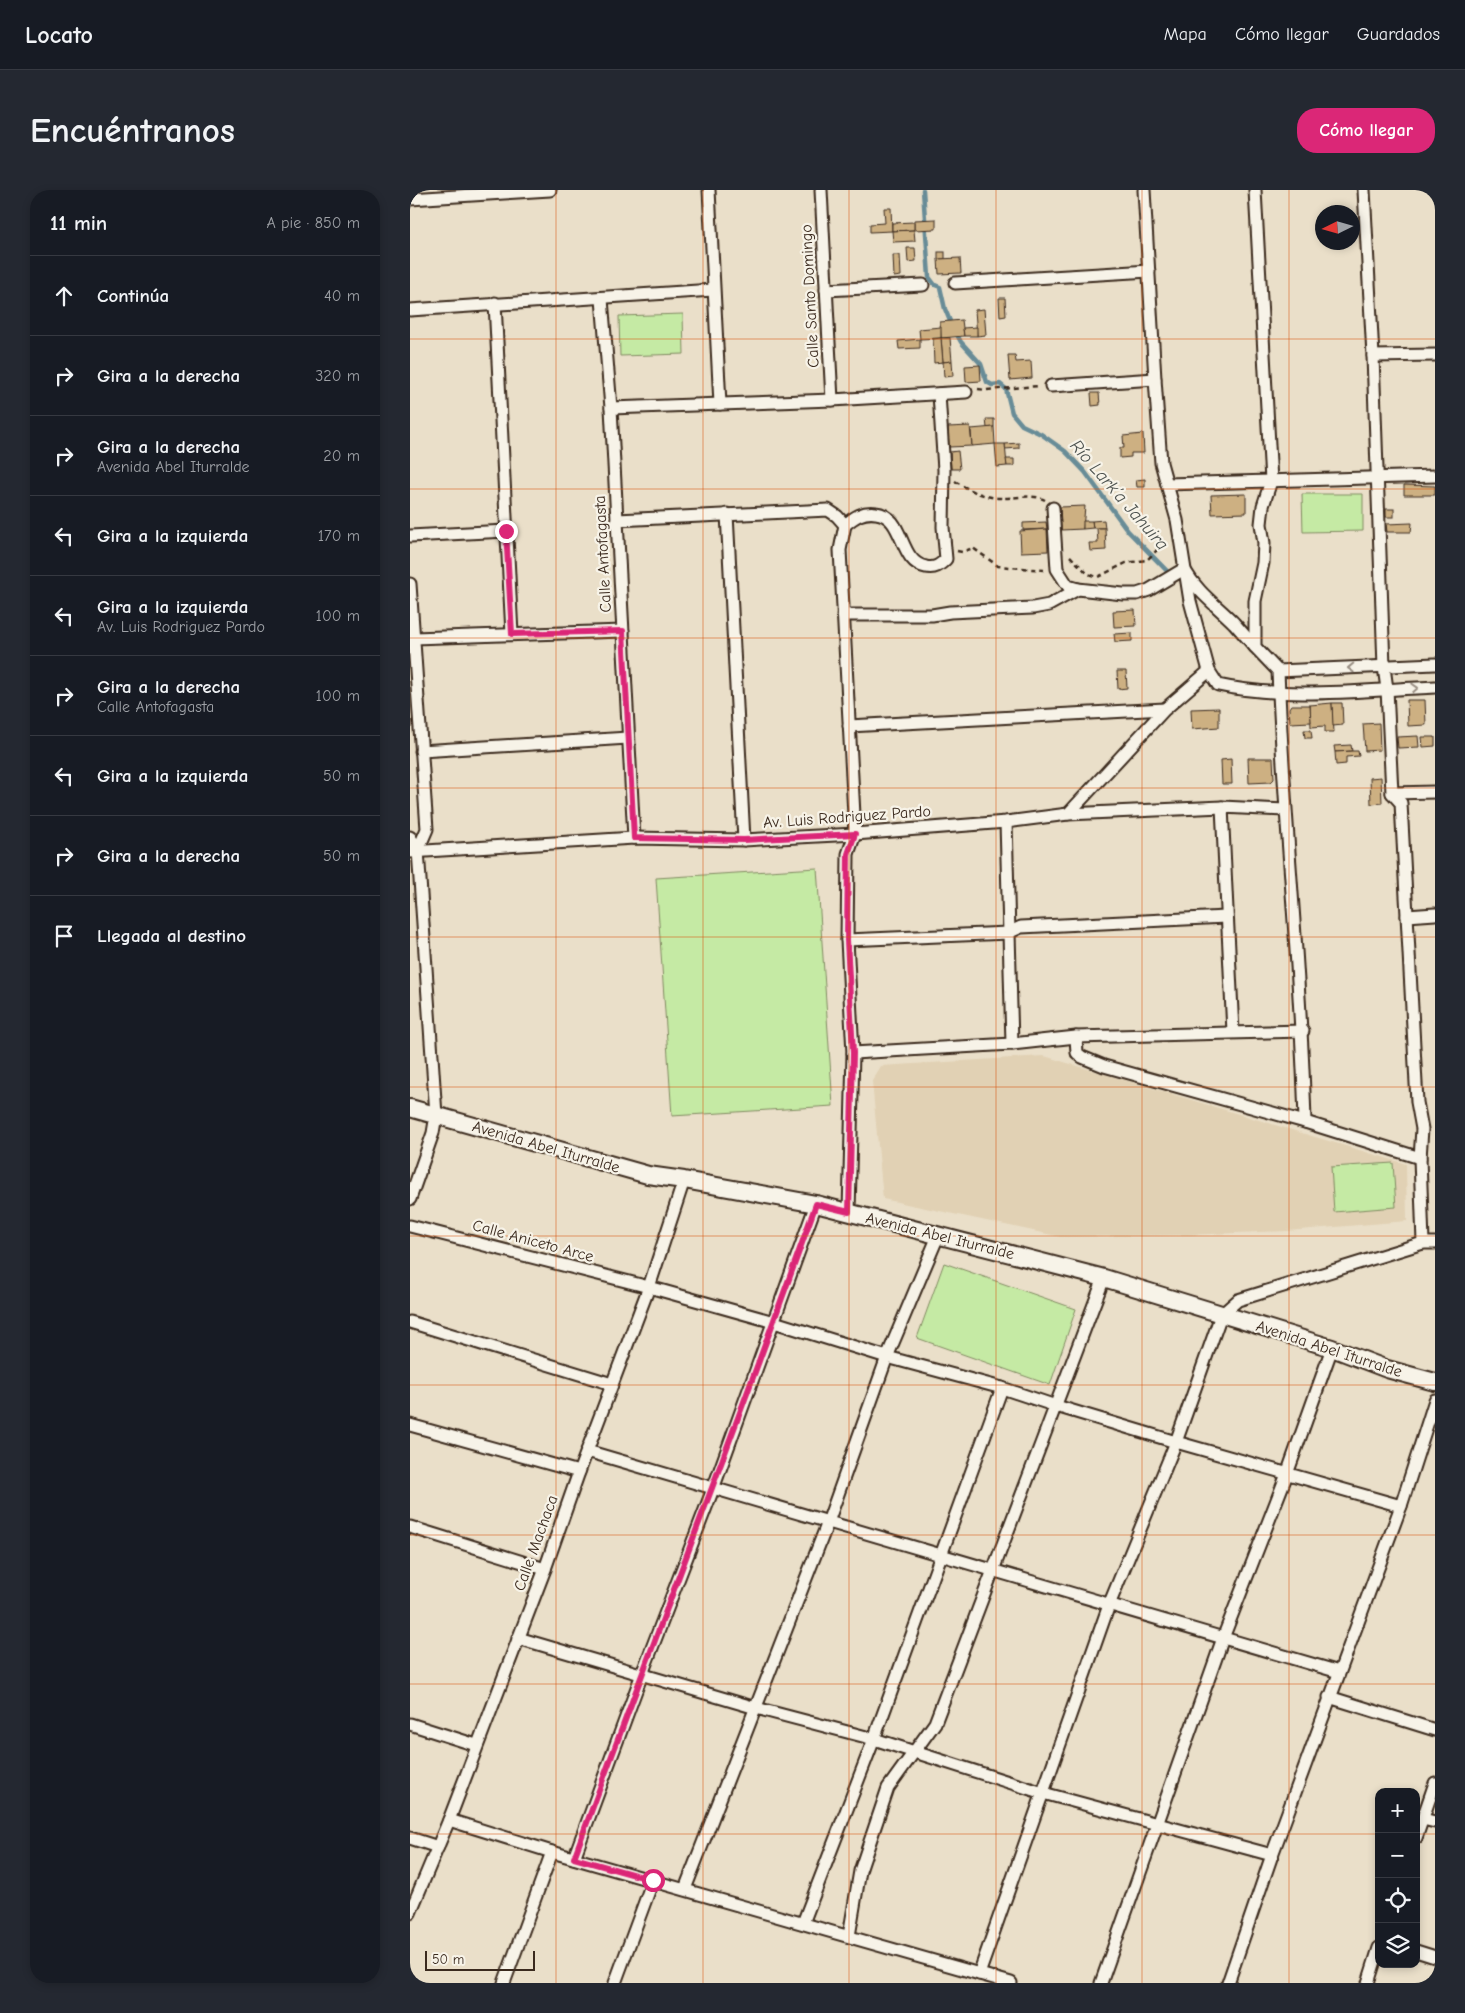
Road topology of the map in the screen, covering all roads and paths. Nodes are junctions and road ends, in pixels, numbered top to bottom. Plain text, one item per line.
1 (550, 190) edge
2 (710, 190) edge
3 (821, 190) edge
4 (1144, 190) edge
5 (1255, 190) edge
6 (1364, 190) edge
7 (410, 199) edge
8 (1149, 271) junction
9 (955, 283) dead end
10 (922, 285) dead end
11 (713, 290) junction
12 (826, 290) junction
13 (602, 299) junction
14 (495, 303) junction
15 (410, 310) edge
16 (1435, 355) edge
17 (1373, 356) junction
18 (1155, 379) junction
19 (1051, 386) joint
20 (966, 392) joint
21 (939, 394) junction
22 (832, 400) junction
23 (720, 404) junction
24 (611, 408) junction
25 (944, 470) junction
26 (1435, 476) edge
27 (1377, 478) junction
28 (1271, 481) junction
29 (1167, 484) junction
30 (1053, 508) joint
31 (727, 514) junction
32 (617, 520) junction
33 (845, 526) junction
34 (506, 531) junction
35 (410, 536) edge
36 (945, 547) junction
37 (1066, 549) dead end
38 (1158, 549) dead end
39 (1184, 569) junction
40 (1060, 576) junction
41 (410, 584) edge
42 (1078, 589) junction
43 (843, 615) junction
44 (623, 631) junction
45 (512, 634) junction
46 (414, 638) junction
47 (1255, 647) junction
48 (1435, 664) edge
49 (1384, 667) junction
50 (1209, 671) junction
51 (1278, 671) junction
52 (1435, 687) edge
53 (1387, 689) junction
54 (1279, 693) junction
55 (1165, 709) junction
56 (850, 726) junction
57 (628, 738) junction
58 (421, 751) junction
59 (1435, 792) edge
60 (1392, 793) junction
61 (1222, 807) junction
62 (1285, 810) junction
63 (1068, 814) junction
64 (1006, 822) junction
65 (855, 834) junction
66 (410, 837) edge
67 (634, 838) junction
68 (744, 840) junction
69 (414, 851) edge
70 (1435, 914) edge
71 (1407, 916) junction
72 (1226, 917) junction
73 (1008, 933) junction
74 (847, 940) junction
75 (1303, 1031) junction
76 (1233, 1032) junction
77 (1076, 1037) junction
78 (1012, 1044) junction
79 (853, 1053) junction
80 (410, 1108) edge
81 (436, 1116) junction
82 (1305, 1122) junction
83 (1420, 1158) junction
84 (684, 1180) junction
85 (410, 1199) edge
86 (816, 1204) junction
87 (849, 1212) junction
88 (410, 1226) edge
89 (938, 1236) junction
90 (1435, 1243) edge
91 (1422, 1244) junction
92 (1104, 1278) junction
93 (649, 1287) junction
94 (1221, 1315) junction
95 (410, 1322) edge
96 (774, 1322) junction
97 (1332, 1348) junction
98 (887, 1357) junction
99 (1435, 1382) edge
100 (612, 1384) junction
101 (1002, 1388) junction
102 (1435, 1400) edge
103 (1056, 1406) junction
104 (410, 1425) edge
105 (1176, 1442) junction
106 (587, 1451) junction
107 (579, 1472) junction
108 (1287, 1474) junction
109 (713, 1489) junction
110 (1401, 1506) junction
111 (828, 1522) junction
112 (410, 1527) edge
113 (941, 1554) junction
114 (545, 1569) junction
115 (995, 1570) junction
116 (1109, 1605) junction
117 (518, 1638) junction
118 (1223, 1638) junction
119 (1339, 1672) junction
120 (642, 1674) junction
121 (1330, 1698) junction
122 (756, 1708) junction
123 (410, 1724) edge
124 (1435, 1730) edge
125 (874, 1739) junction
126 (476, 1745) junction
127 (916, 1752) junction
128 (1435, 1783) edge
129 (1043, 1793) junction
130 (1423, 1819) junction
131 (449, 1820) junction
132 (1435, 1822) edge
133 (1157, 1823) junction
134 (1418, 1833) edge
135 (410, 1838) edge
136 (438, 1847) junction
137 (552, 1852) junction
138 (1272, 1855) junction
139 (574, 1858) junction
140 (653, 1880) junction
141 (685, 1889) junction
142 (410, 1913) edge
143 (803, 1923) junction
144 (849, 1936) junction
145 (1420, 1952) edge
146 (1435, 1957) edge
147 (1375, 1961) edge
148 (979, 1974) junction
149 (504, 1983) edge
150 (615, 1983) edge
151 (1011, 1983) edge
152 (1101, 1983) edge
153 (1228, 1983) edge
154 (1368, 1983) edge

1 - 7 street
2 - 11 street
3 - 12 street, Calle Santo Domingo
4 - 8 street
5 - 28 street
6 - 17 street
8 - 9 street
8 - 18 street
10 - 12 street
11 - 13 street
11 - 23 street
12 - 22 street, Calle Santo Domingo
13 - 14 street
13 - 24 street, Calle Antofagasta
14 - 15 street
14 - 34 street
16 - 17 street
17 - 27 street
18 - 19 street
18 - 29 street
19 - 20 path
20 - 21 street
21 - 22 street
21 - 25 street
22 - 23 street
23 - 24 street
24 - 32 street, Calle Antofagasta
25 - 30 path
25 - 36 street
26 - 27 street
27 - 28 street
27 - 49 street
28 - 29 street
28 - 47 street
29 - 39 street
30 - 40 street
31 - 32 street
31 - 33 street
31 - 68 street
32 - 44 street, Calle Antofagasta
33 - 36 street
33 - 43 street
34 - 35 street
34 - 45 street
36 - 40 path
37 - 38 path
39 - 42 street
39 - 47 street
39 - 50 street
40 - 42 street
41 - 46 street
42 - 43 street
43 - 56 street
44 - 45 street
44 - 57 street, Calle Antofagasta
45 - 46 street
46 - 58 street
47 - 51 street
48 - 49 street
49 -> 51 street
49 - 53 street
50 - 54 street
50 - 55 street
51 - 54 street
53 -> 52 street
53 - 54 street
53 - 60 street
54 - 62 street
55 - 56 street
55 - 63 street
56 - 65 street
57 - 58 street
57 - 67 street, Calle Antofagasta
58 - 69 street
59 - 60 street
60 - 71 street
61 - 62 street, Av. Luis Rodriguez Pardo
61 - 63 street, Av. Luis Rodriguez Pardo
61 - 72 street
62 - 75 street
63 - 64 street, Av. Luis Rodriguez Pardo
64 - 65 street, Av. Luis Rodriguez Pardo
64 - 73 street
65 - 68 street, Av. Luis Rodriguez Pardo
65 - 74 street
66 - 69 street
67 - 68 street, Av. Luis Rodriguez Pardo
67 - 69 street, Av. Luis Rodriguez Pardo
69 - 81 street
70 - 71 street
71 - 83 street
72 - 73 street
72 - 76 street
73 - 74 street
73 - 78 street
74 - 79 street
75 - 76 street
75 - 82 street
76 - 77 street
77 - 78 street
77 - 82 street
78 - 79 street
79 - 87 street
80 - 81 street, Avenida Abel Iturralde
81 - 84 street, Avenida Abel Iturralde
81 - 85 street
82 - 83 street
83 - 91 street
84 - 86 street, Avenida Abel Iturralde
84 - 93 street, Calle Machaca
86 - 87 street, Avenida Abel Iturralde
86 - 96 street
87 - 89 street, Avenida Abel Iturralde
88 - 93 street, Calle Aniceto Arce
89 - 92 street, Avenida Abel Iturralde
89 - 98 street
90 - 91 street
91 - 94 street
92 - 94 street, Avenida Abel Iturralde
92 - 103 street
93 - 96 street, Calle Aniceto Arce
93 - 100 street, Calle Machaca
94 - 97 street, Avenida Abel Iturralde
94 - 105 street
95 - 100 street
96 - 98 street, Calle Aniceto Arce
96 - 109 street
97 - 99 street, Avenida Abel Iturralde
97 - 108 street
98 - 101 street, Calle Aniceto Arce
98 - 111 street
100 - 106 street, Calle Machaca
101 - 103 street, Calle Aniceto Arce
101 - 113 street
102 - 110 street
103 - 105 street, Calle Aniceto Arce
103 - 115 street
104 - 107 street
105 - 108 street, Calle Aniceto Arce
105 - 116 street
106 - 107 street, Calle Machaca
106 - 109 street
107 - 114 street, Calle Machaca
108 - 110 street, Calle Aniceto Arce
108 - 118 street
109 - 111 street
109 - 120 street
110 - 119 street
111 - 113 street
111 - 122 street
112 - 114 street
113 - 115 street
113 - 125 street
114 - 117 street, Calle Machaca
115 - 116 street
115 - 127 street
116 - 118 street
116 - 129 street
117 - 120 street
117 - 126 street, Calle Machaca
118 - 119 street
118 - 133 street
119 - 121 street
120 - 122 street
120 - 139 street
121 - 124 street
121 - 138 street
122 - 125 street
122 - 141 street
123 - 126 street
125 - 127 street
125 - 143 street
126 - 131 street, Calle Machaca
127 - 129 street
127 - 144 street
128 - 130 street
129 - 133 street
129 - 148 street
130 - 132 street
130 - 134 street
131 - 136 street, Calle Machaca
131 - 137 street
133 - 138 street
133 - 152 street
135 - 136 street
136 - 142 street, Calle Machaca
137 - 139 street
137 - 149 street
138 - 153 street
139 - 140 street
140 - 141 street
140 - 150 street
141 - 143 street
143 - 144 street
144 - 148 street
145 - 146 street
147 - 154 street
148 - 151 street

